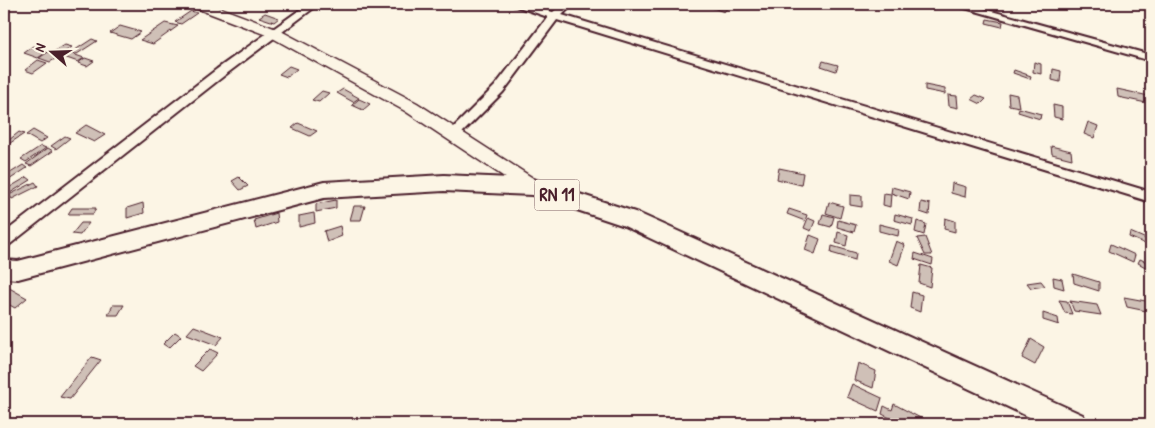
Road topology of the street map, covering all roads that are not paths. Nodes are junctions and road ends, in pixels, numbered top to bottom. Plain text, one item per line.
1 (198, 4) edge
2 (314, 4) edge
3 (515, 4) edge
4 (568, 4) edge
5 (956, 4) edge
6 (554, 18) junction
7 (274, 33) junction
8 (1151, 58) edge
9 (453, 135) junction
10 (533, 187) junction
11 (1151, 197) edge
12 (4, 242) edge
13 (4, 268) edge
14 (1073, 424) edge

1 - 7 street
2 - 7 street
3 - 6 street
4 - 6 street
5 - 8 street
6 - 9 street
6 - 11 street
7 - 9 street
7 - 12 street
9 - 10 street
10 - 13 main road, RN 11
10 - 14 main road, RN 11

